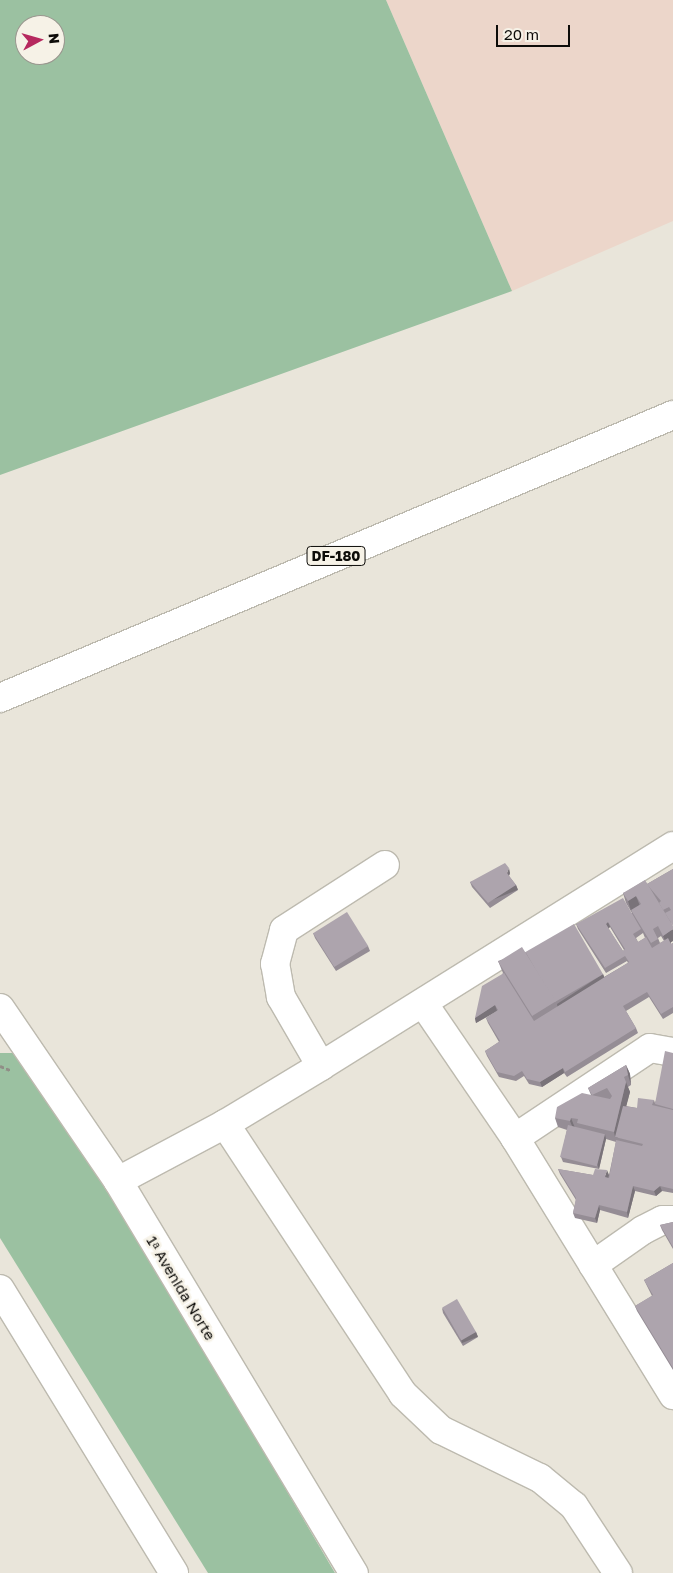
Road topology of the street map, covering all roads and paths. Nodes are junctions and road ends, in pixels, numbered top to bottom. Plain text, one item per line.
1 (673, 415) edge
2 (0, 698) edge
3 (673, 846) edge
4 (385, 866) dead end
5 (424, 1003) junction
6 (0, 1008) edge
7 (673, 1032) edge
8 (0, 1043) edge
9 (661, 1050) edge
10 (32, 1054) junction
11 (322, 1066) junction
12 (225, 1124) junction
13 (515, 1138) junction
14 (118, 1181) junction
15 (673, 1220) edge
16 (593, 1265) junction
17 (0, 1289) edge
18 (673, 1395) edge
19 (174, 1573) edge
20 (354, 1573) edge
21 (618, 1573) edge

1 - 2 main road, DF-180
3 - 5 main road
4 - 11 main road
5 - 11 main road
5 - 13 main road
6 - 10 main road, 1ᵃ Avenida Norte
7 - 9 main road
8 - 10 main road
9 - 13 main road
10 - 14 main road, 1ᵃ Avenida Norte
11 - 12 main road
12 - 14 main road
12 - 21 main road
13 - 16 main road
14 - 20 main road, 1ᵃ Avenida Norte
15 - 16 main road
16 - 18 main road
17 - 19 main road

